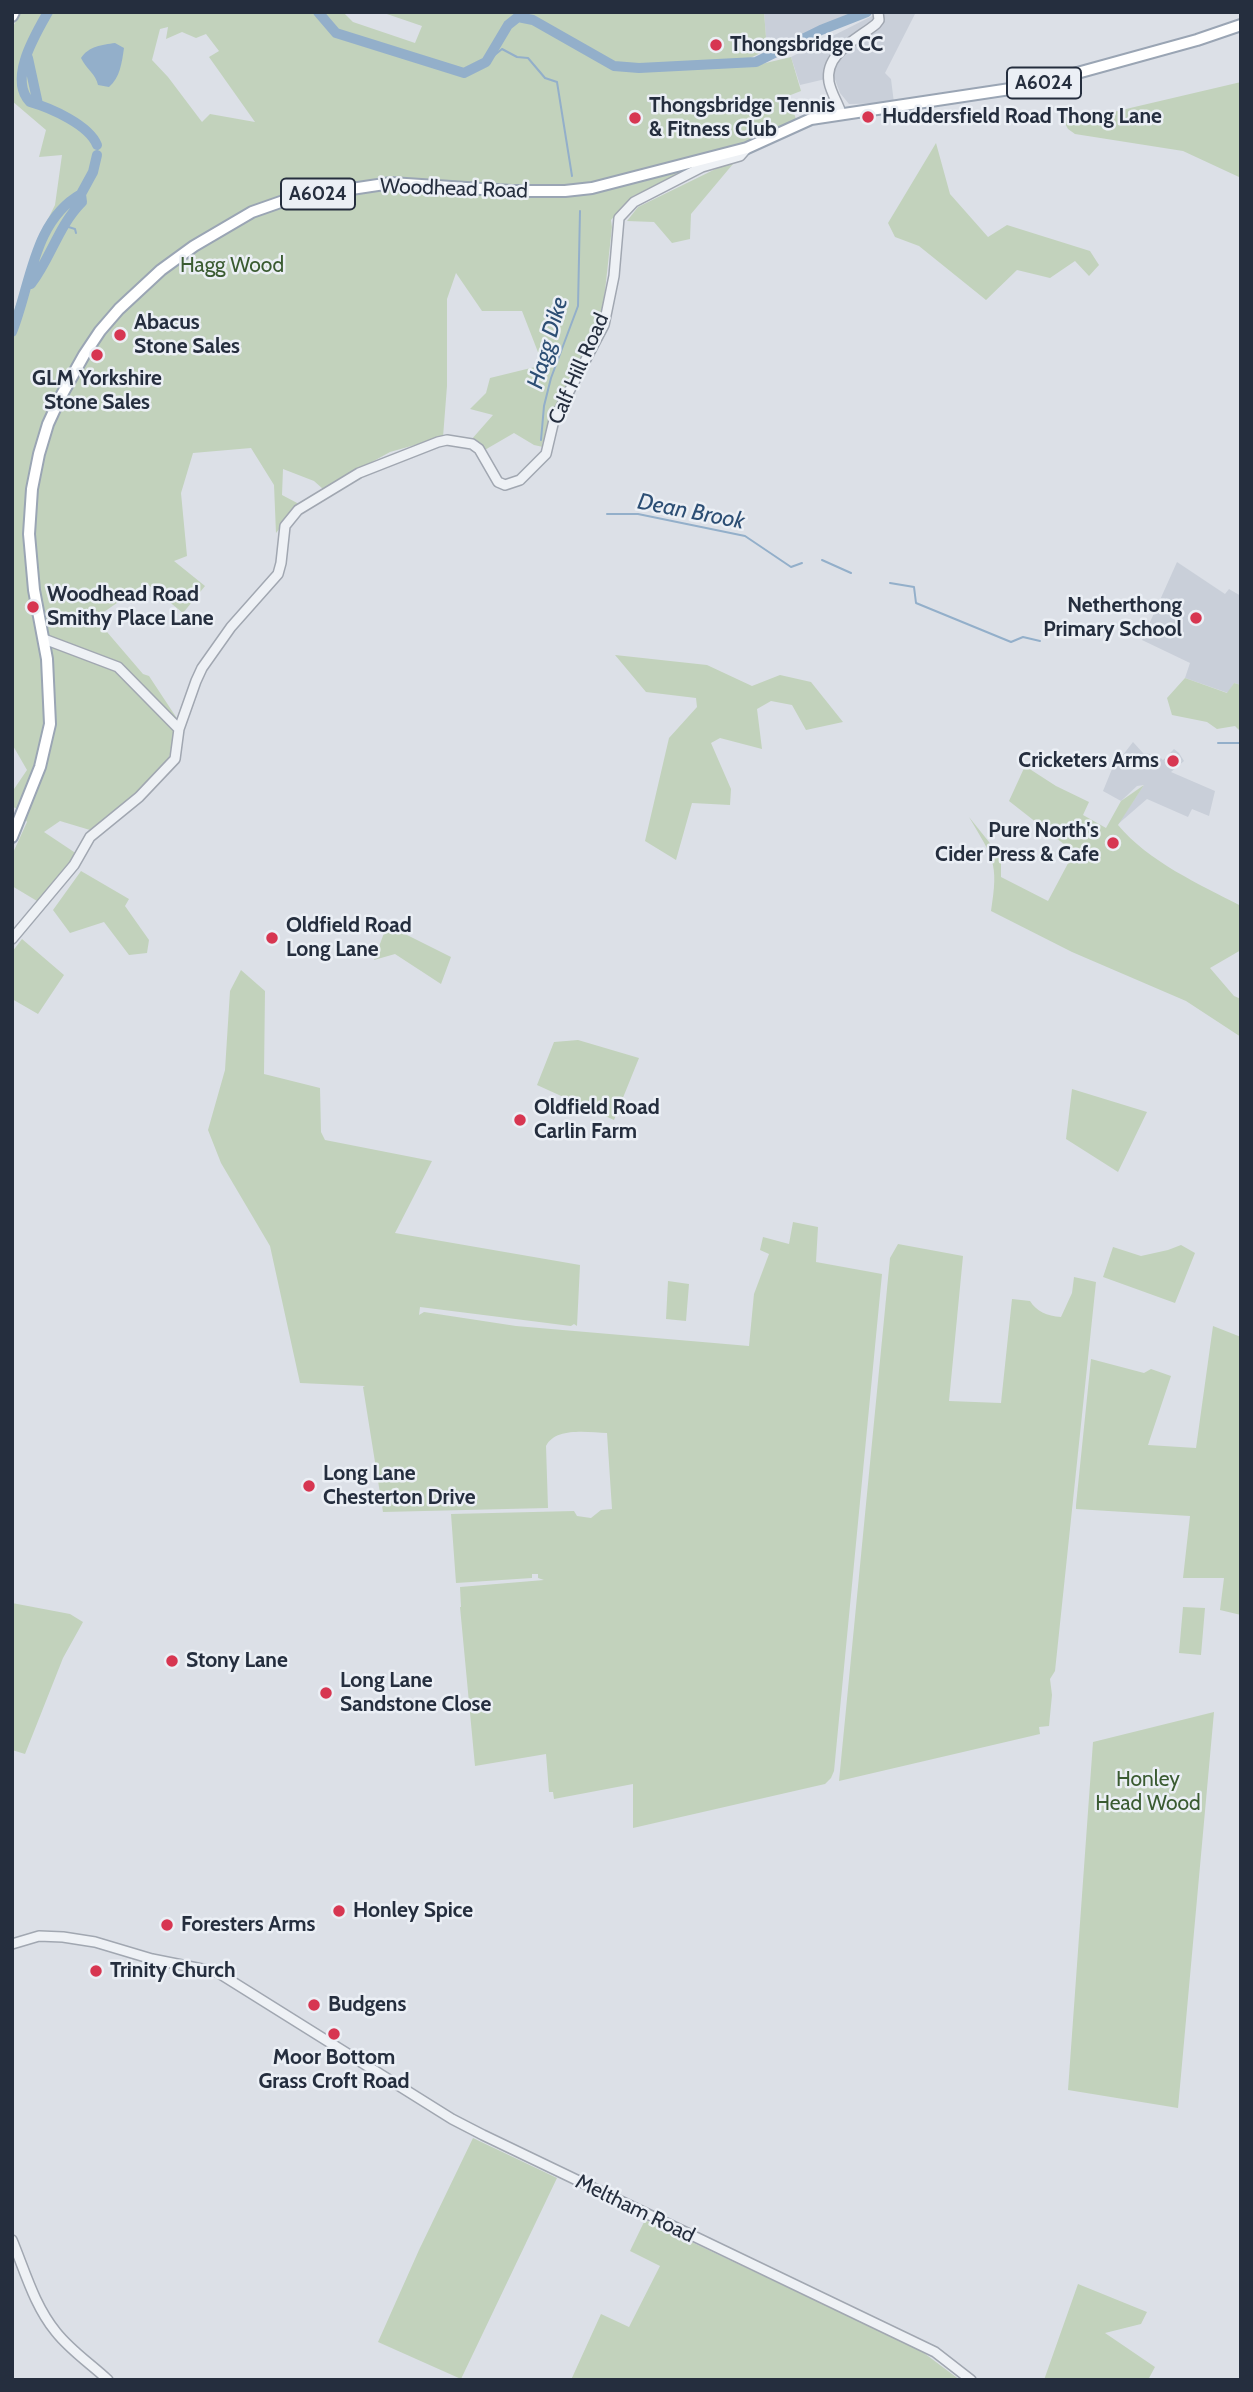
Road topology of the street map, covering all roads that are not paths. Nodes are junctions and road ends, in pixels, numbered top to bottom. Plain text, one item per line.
1 (878, 14) edge
2 (1241, 25) edge
3 (841, 113) junction
4 (747, 148) junction
5 (44, 639) junction
6 (179, 729) junction
7 (12, 837) edge
8 (12, 939) edge
9 (12, 1944) edge
10 (12, 2240) edge
11 (108, 2380) edge
12 (971, 2380) edge

1 - 3 street
2 - 3 main road, A6024
3 - 4 main road, A6024
4 - 5 main road, Woodhead Road / A6024
4 - 6 street, Calf Hill Road
5 - 6 street
5 - 7 main road, Woodhead Road / A6024
6 - 8 street
9 - 12 street, Meltham Road
10 - 11 street

